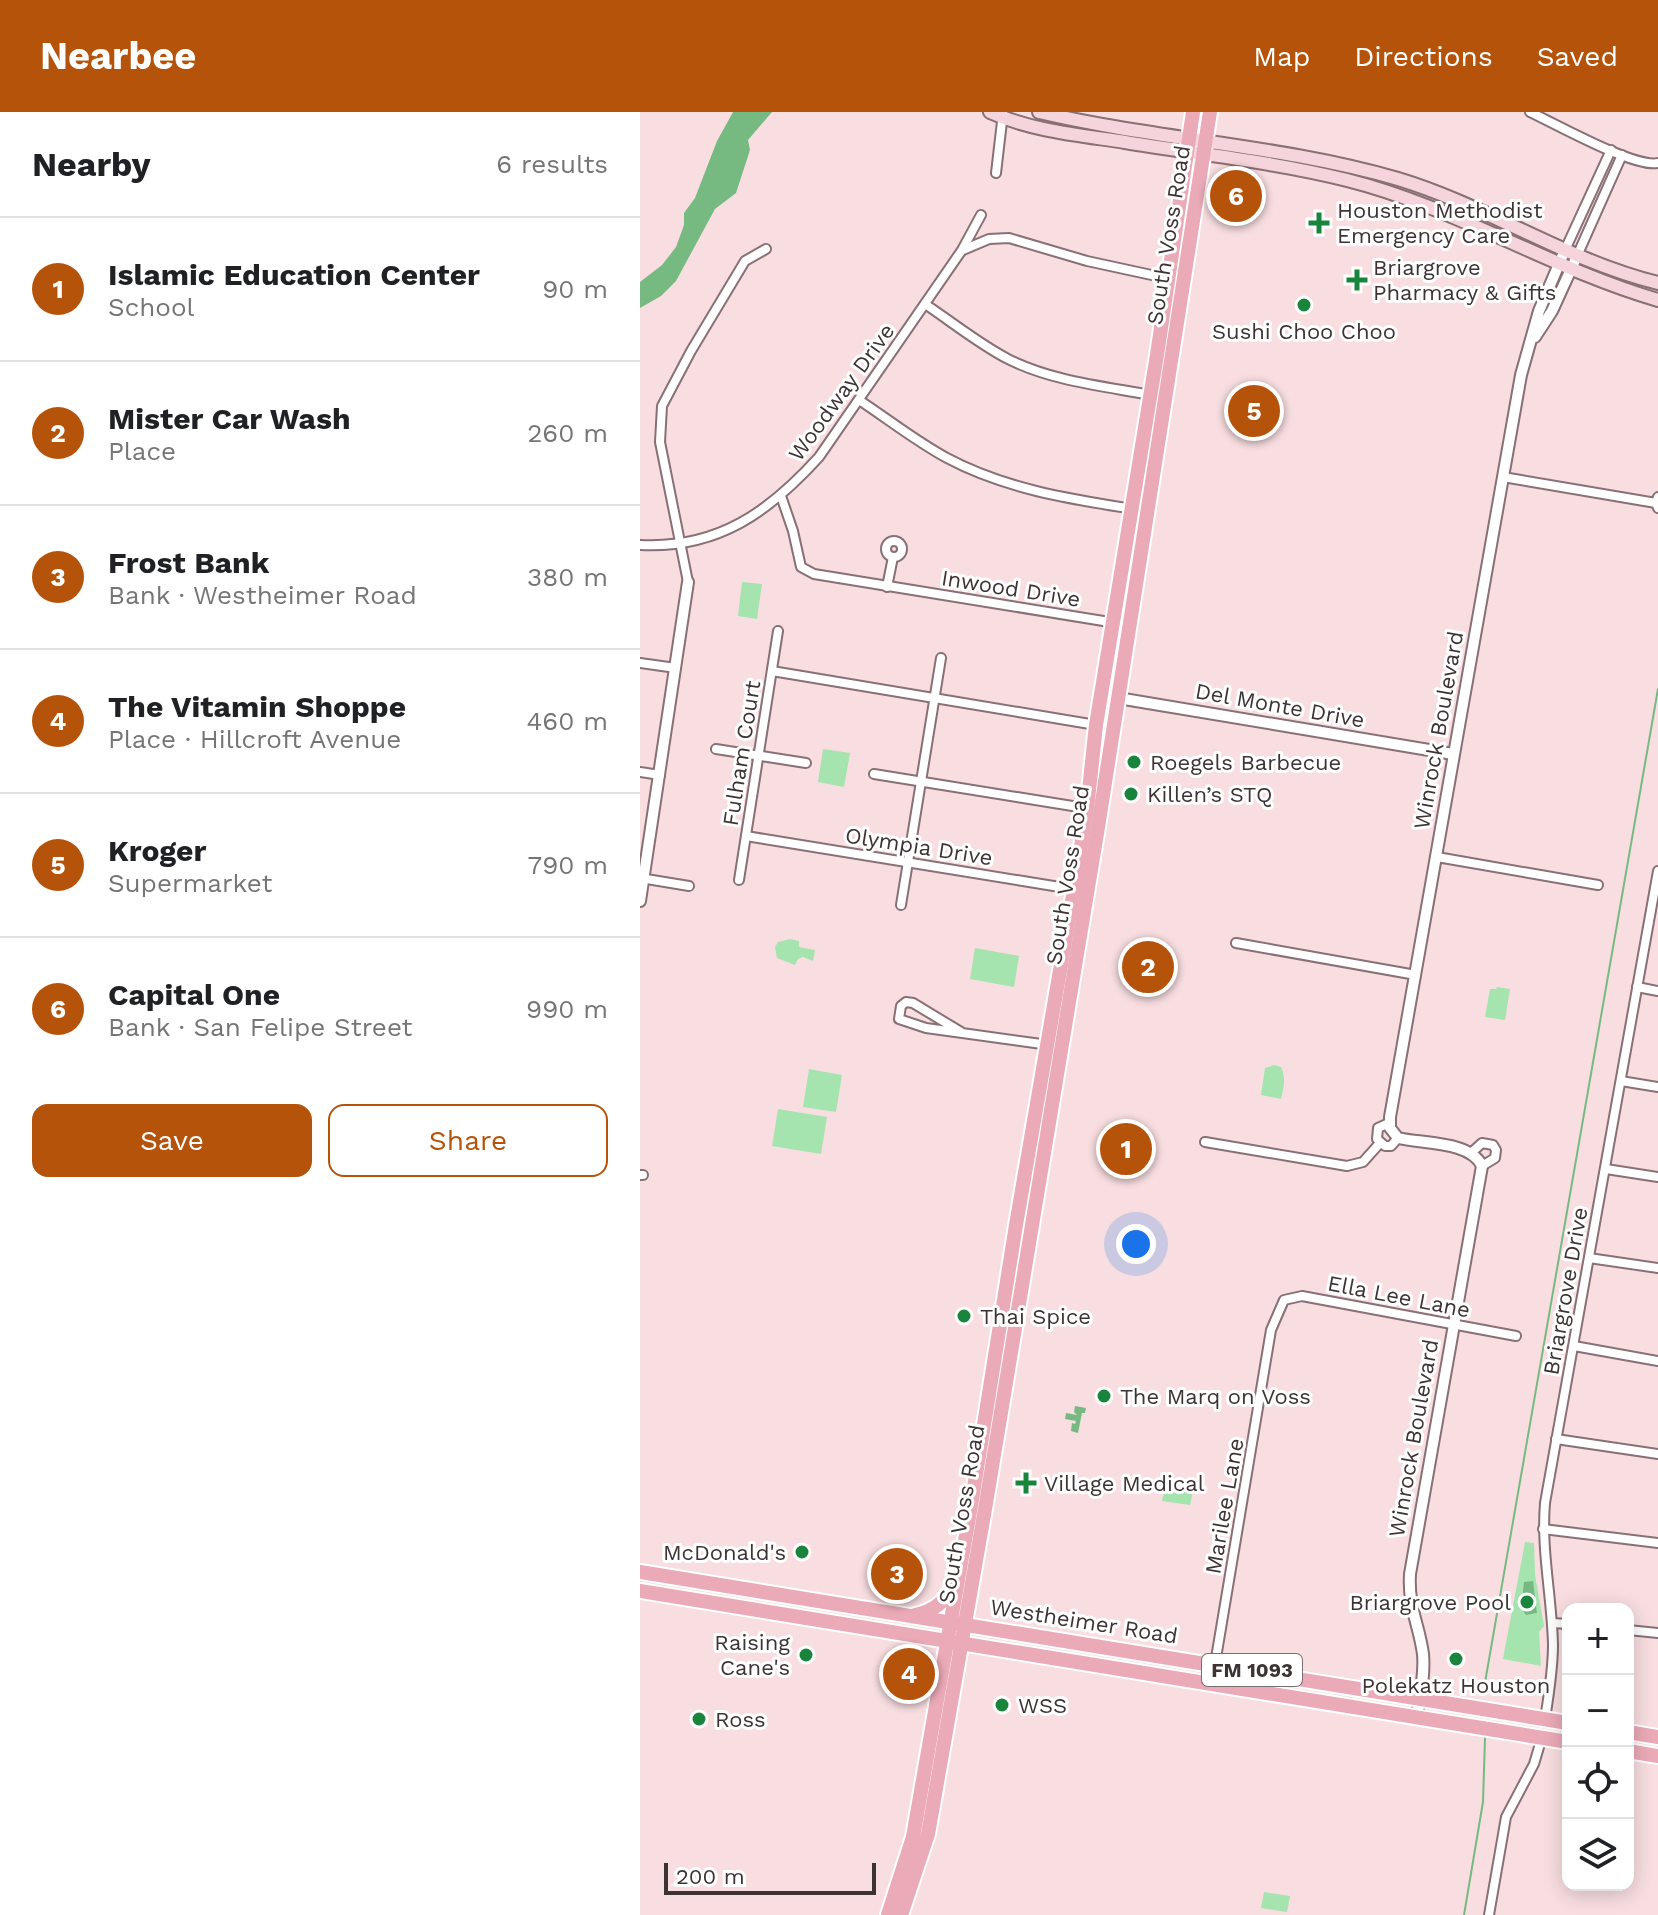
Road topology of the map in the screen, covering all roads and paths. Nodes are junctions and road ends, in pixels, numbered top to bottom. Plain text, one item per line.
1 (1039, 112) edge
2 (1193, 112) edge
3 (1210, 112) edge
4 (1530, 112) edge
5 (998, 114) edge
6 (1188, 145) junction
7 (1204, 147) junction
8 (1611, 150) junction
9 (1622, 155) junction
10 (1313, 159) junction
11 (1658, 163) edge
12 (996, 173) dead end
13 (1312, 173) junction
14 (1609, 184) junction
15 (1594, 188) junction
16 (1447, 197) junction
17 (1440, 213) junction
18 (981, 215) dead end
19 (974, 230) junction
20 (989, 239) junction
21 (766, 249) dead end
22 (962, 250) junction
23 (1571, 253) junction
24 (1565, 267) junction
25 (1176, 280) junction
26 (1658, 283) edge
27 (1658, 292) edge
28 (1636, 294) junction
29 (1658, 300) edge
30 (925, 304) junction
31 (1158, 396) junction
32 (859, 400) junction
33 (1503, 477) junction
34 (781, 496) junction
35 (1657, 503) edge
36 (1138, 510) junction
37 (682, 543) junction
38 (640, 545) edge
39 (893, 557) dead end
40 (688, 582) joint
41 (1118, 583) junction
42 (1134, 586) junction
43 (887, 587) junction
44 (1112, 623) junction
45 (1128, 625) junction
46 (778, 631) dead end
47 (941, 658) dead end
48 (640, 663) edge
49 (676, 668) junction
50 (772, 671) junction
51 (1100, 695) junction
52 (935, 698) junction
53 (1117, 698) junction
54 (1096, 725) junction
55 (716, 749) dead end
56 (1453, 754) junction
57 (759, 756) junction
58 (806, 763) dead end
59 (640, 772) edge
60 (874, 774) dead end
61 (660, 775) junction
62 (921, 782) junction
63 (1094, 810) junction
64 (746, 836) junction
65 (1437, 857) junction
66 (908, 863) junction
67 (1658, 871) edge
68 (642, 878) edge
69 (739, 880) dead end
70 (1598, 885) dead end
71 (689, 886) dead end
72 (1080, 891) junction
73 (1656, 897) edge
74 (640, 901) edge
75 (901, 905) dead end
76 (1236, 943) dead end
77 (1416, 975) junction
78 (1637, 987) junction
79 (1658, 991) edge
80 (961, 1032) junction
81 (1054, 1046) junction
82 (1621, 1081) junction
83 (1658, 1087) edge
84 (1389, 1123) junction
85 (1398, 1138) junction
86 (1039, 1139) junction
87 (1205, 1142) dead end
88 (1380, 1143) junction
89 (1472, 1152) junction
90 (1482, 1166) junction
91 (1606, 1169) junction
92 (1658, 1177) edge
93 (1016, 1225) junction
94 (1032, 1227) junction
95 (1589, 1258) junction
96 (1658, 1268) edge
97 (1279, 1308) joint
98 (1001, 1315) junction
99 (1017, 1317) junction
100 (1453, 1325) junction
101 (1516, 1336) dead end
102 (1574, 1346) junction
103 (1658, 1361) edge
104 (993, 1412) junction
105 (1556, 1439) junction
106 (1658, 1454) edge
107 (978, 1508) junction
108 (1543, 1529) junction
109 (1658, 1543) edge
110 (640, 1572) edge
111 (959, 1574) junction
112 (673, 1577) junction
113 (699, 1581) junction
114 (640, 1590) edge
115 (765, 1592) junction
116 (669, 1596) junction
117 (792, 1596) junction
118 (727, 1605) junction
119 (756, 1610) junction
120 (910, 1615) junction
121 (957, 1623) junction
122 (1552, 1623) junction
123 (1562, 1624) edge
124 (1634, 1631) edge
125 (1658, 1633) edge
126 (954, 1642) junction
127 (1114, 1648) junction
128 (1155, 1655) junction
129 (1073, 1661) junction
130 (1215, 1664) junction
131 (1111, 1667) junction
132 (1305, 1679) junction
133 (1348, 1686) junction
134 (1273, 1694) junction
135 (1420, 1698) junction
136 (1313, 1701) junction
137 (1417, 1716) junction
138 (1545, 1719) junction
139 (1562, 1723) edge
140 (1562, 1726) edge
141 (1508, 1731) junction
142 (1634, 1733) edge
143 (1542, 1737) junction
144 (1656, 1737) edge
145 (1562, 1741) edge
146 (1633, 1747) edge
147 (1634, 1750) edge
148 (1658, 1756) edge
149 (917, 1849) junction
150 (888, 1915) edge
151 (901, 1915) edge
152 (1489, 1915) edge

1 - 6 main road
2 - 6 main road, South Voss Road
3 - 7 main road, South Voss Road
4 - 8 street
5 - 6 main road
5 - 12 street
6 - 7 main road
6 - 25 main road, South Voss Road
7 - 10 main road
7 - 13 main road
7 - 25 main road, South Voss Road
8 - 9 street
8 - 15 street, Winrock Boulevard
9 - 11 street
9 - 14 street, Winrock Boulevard
10 - 13 main road
10 - 16 main road
13 - 17 main road
14 - 15 street
14 - 23 street, Winrock Boulevard
15 - 23 street, Winrock Boulevard
16 - 17 main road
16 - 23 main road
17 - 24 main road
18 - 19 street, Woodway Drive
19 - 20 street
19 - 22 street, Woodway Drive
20 - 22 street
20 - 25 street
21 - 37 street
22 - 30 street, Woodway Drive
23 - 24 street, Winrock Boulevard
23 - 26 main road
24 - 28 main road
24 - 33 street, Winrock Boulevard
25 - 31 main road, South Voss Road
27 - 28 main road
28 - 29 main road
30 - 31 street
30 - 32 street, Woodway Drive
31 - 36 main road, South Voss Road
32 - 34 street, Woodway Drive
32 - 36 street
33 - 35 street
33 - 56 street, Winrock Boulevard
34 - 37 street, Woodway Drive
34 - 43 street, Inwood Drive
36 - 41 main road, South Voss Road
36 - 42 main road, South Voss Road
37 - 38 street, Woodway Drive
37 - 40 street
39 - 43 street
40 - 49 street
41 - 42 main road
41 - 44 main road, South Voss Road
42 - 45 main road, South Voss Road
43 - 44 street, Inwood Drive
44 - 45 street, Inwood Drive
44 - 51 main road, South Voss Road
45 - 53 main road, South Voss Road
46 - 50 street, Fulham Court
47 - 52 street
48 - 49 street
49 - 61 street
50 - 52 street
50 - 57 street, Fulham Court
51 - 53 street, Del Monte Drive
51 - 54 main road, South Voss Road
52 - 54 street
52 - 62 street
53 - 56 street, Del Monte Drive
53 - 63 main road, South Voss Road
54 - 63 main road, South Voss Road
55 - 57 street
56 - 65 street, Winrock Boulevard
57 - 58 street
57 - 64 street, Fulham Court
59 - 61 street
60 - 62 street
61 - 68 street
62 - 63 street
62 - 66 street
63 - 72 main road, South Voss Road
64 - 66 street, Olympia Drive
64 - 69 street, Fulham Court
65 - 70 street
65 - 77 street, Winrock Boulevard
66 - 72 street, Olympia Drive
66 - 75 street
67 - 73 street, Briargrove Drive
68 - 71 street
68 - 74 street
72 - 81 main road, South Voss Road
73 - 78 street, Briargrove Drive
76 - 77 street
77 - 84 street, Winrock Boulevard
78 - 79 street
78 - 82 street, Briargrove Drive
80 - 80 street
80 - 81 street
81 - 86 main road, South Voss Road
82 - 83 street
82 - 91 street, Briargrove Drive
84 - 85 street
84 - 88 street, Winrock Boulevard
85 - 88 street, Winrock Boulevard
85 - 89 street, Winrock Boulevard
86 - 93 main road, South Voss Road
86 - 94 main road, South Voss Road
87 - 88 street
89 - 90 street
89 - 90 street, Winrock Boulevard
90 - 100 street, Winrock Boulevard
91 - 92 street
91 - 95 street, Briargrove Drive
93 - 94 main road
93 - 98 main road, South Voss Road
94 - 99 main road, South Voss Road
95 - 96 street
95 - 102 street, Briargrove Drive
97 - 100 street, Ella Lee Lane
97 - 130 street, Marilee Lane
98 - 99 main road
98 - 104 main road, South Voss Road
99 - 104 main road, South Voss Road
100 - 101 street, Ella Lee Lane
100 - 135 street, Winrock Boulevard
102 - 103 street
102 - 105 street, Briargrove Drive
104 - 107 main road, South Voss Road
105 - 106 street
105 - 108 street, Briargrove Drive
107 - 111 main road, South Voss Road
107 - 121 main road, South Voss Road
108 - 109 street
108 - 122 street, Briargrove Drive
110 - 112 main road, Westheimer Road / FM 1093
111 - 120 main road
111 - 121 main road, South Voss Road
112 - 113 main road, Westheimer Road / FM 1093
112 - 114 main road
113 - 115 main road, Westheimer Road / FM 1093
113 - 116 main road
114 - 116 main road, Westheimer Road / FM 1093
115 - 117 main road, Westheimer Road / FM 1093
115 - 118 main road
116 - 118 main road, Westheimer Road / FM 1093
117 - 119 main road
117 - 120 main road, Westheimer Road / FM 1093
118 - 119 main road, Westheimer Road / FM 1093
119 - 126 main road, Westheimer Road / FM 1093
120 - 121 main road, Westheimer Road / FM 1093
121 - 126 main road, South Voss Road
121 - 127 main road, Westheimer Road / FM 1093
122 - 123 street
122 - 138 street, Briargrove Drive
124 - 125 street
126 - 129 main road, Westheimer Road / FM 1093
126 - 149 main road, South Voss Road
127 - 128 main road, Westheimer Road / FM 1093
127 - 129 main road
128 - 130 main road, Westheimer Road / FM 1093
128 - 131 main road
129 - 131 main road, Westheimer Road / FM 1093
130 - 132 main road, Westheimer Road / FM 1093
131 - 134 main road, Westheimer Road / FM 1093
132 - 133 main road, Westheimer Road / FM 1093
132 - 134 main road
133 - 135 main road, Westheimer Road / FM 1093
133 - 136 main road
134 - 136 main road, Westheimer Road / FM 1093
135 - 137 street, Winrock Boulevard
135 - 138 main road, Westheimer Road / FM 1093
136 - 137 main road, Westheimer Road / FM 1093
137 - 141 main road, Westheimer Road / FM 1093
138 - 139 main road, Westheimer Road / FM 1093
138 - 141 main road
140 - 143 main road
141 - 143 main road, Westheimer Road / FM 1093
142 - 144 main road
143 - 145 main road, Westheimer Road / FM 1093
143 - 152 street
144 - 146 main road
147 - 148 main road
149 - 150 main road
149 - 151 main road

